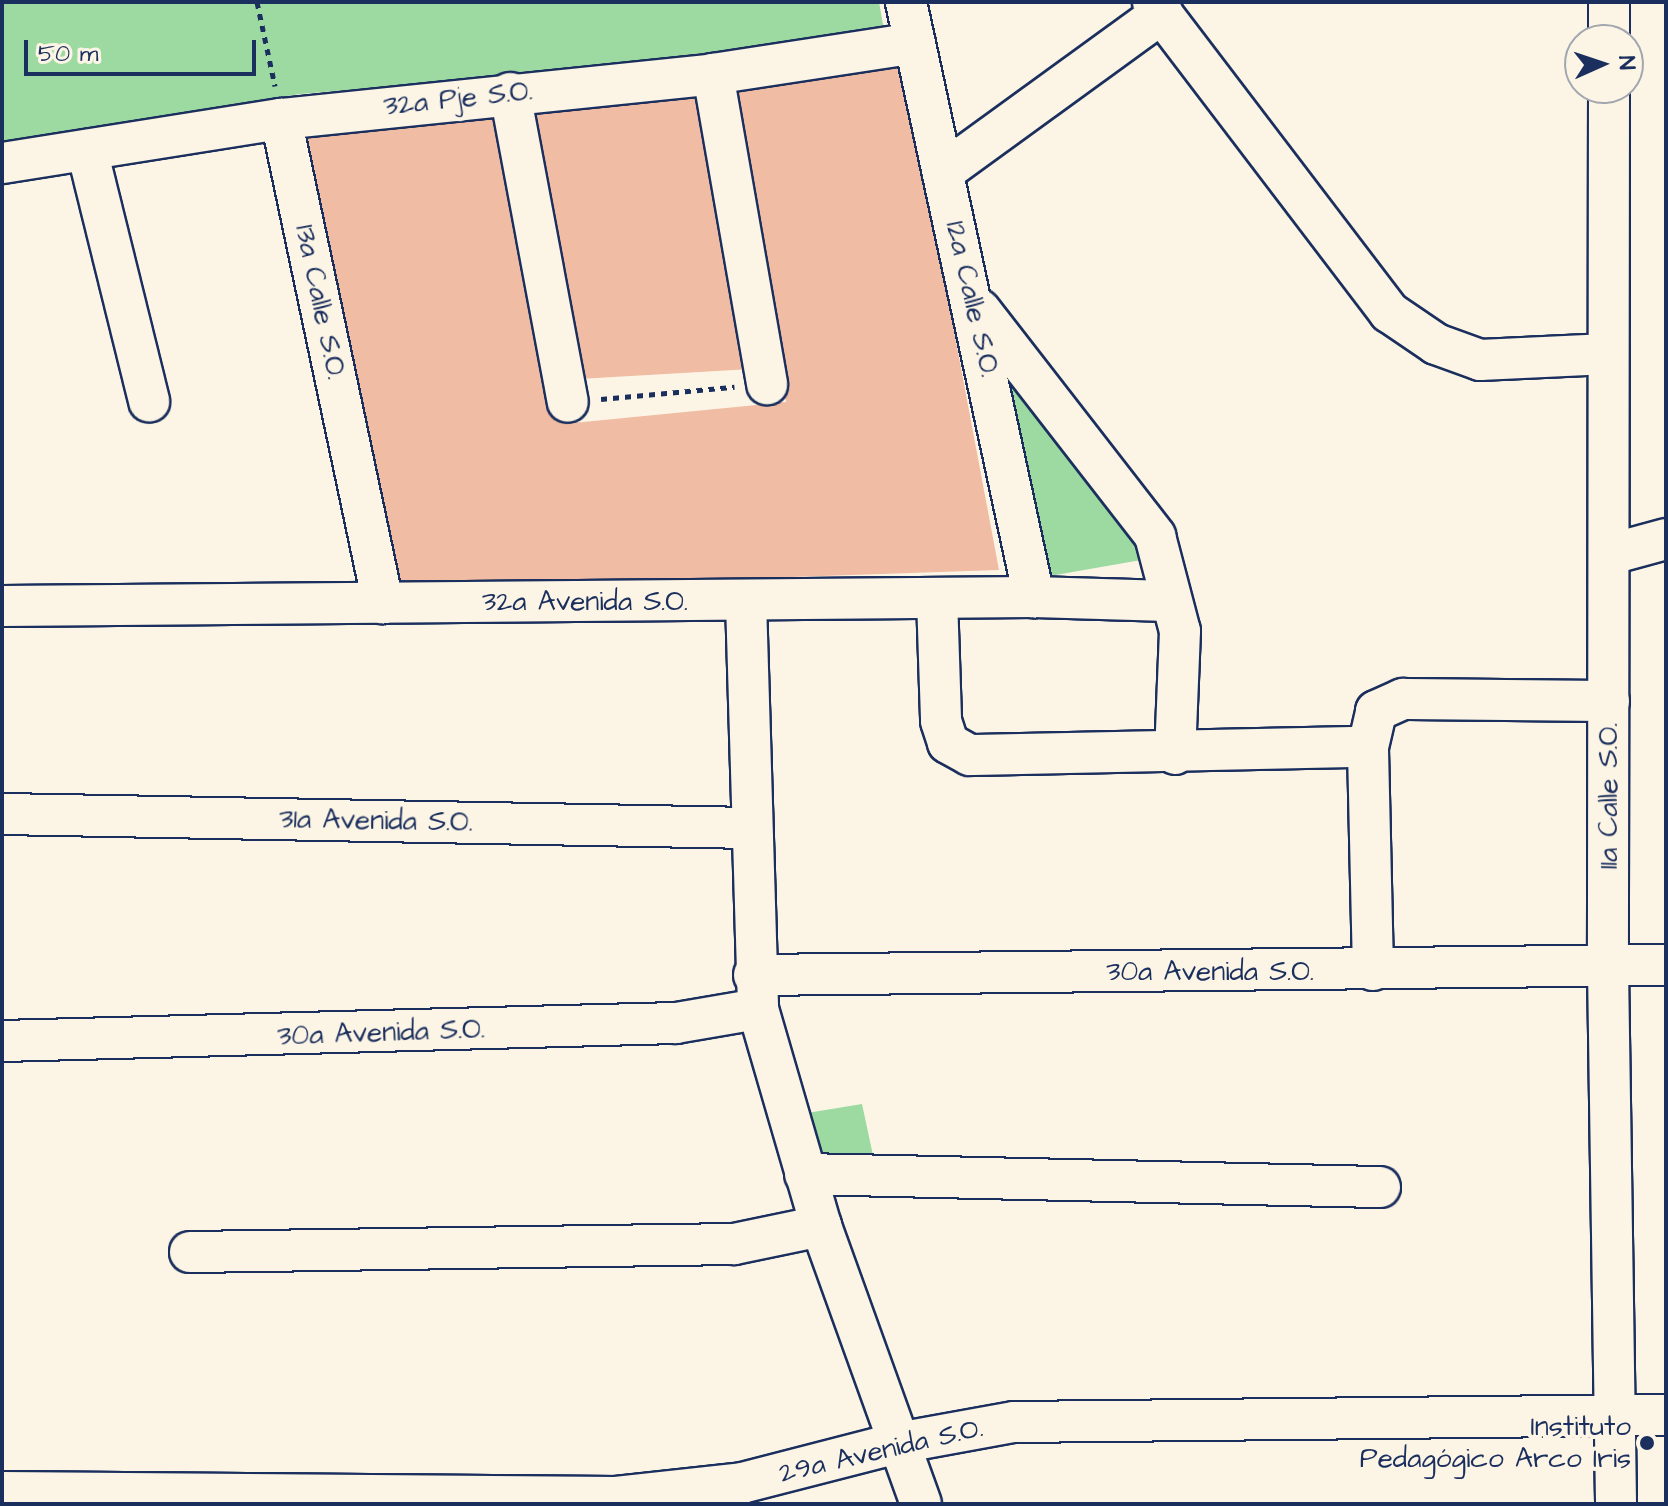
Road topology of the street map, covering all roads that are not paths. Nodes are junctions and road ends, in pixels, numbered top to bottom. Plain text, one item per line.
1 (906, 2) edge
2 (1609, 2) edge
3 (1158, 7) edge
4 (1609, 24) edge
5 (915, 43) junction
6 (713, 74) junction
7 (510, 93) junction
8 (1609, 104) edge
9 (281, 119) junction
10 (87, 150) junction
11 (2, 163) edge
12 (943, 172) junction
13 (974, 302) junction
14 (1608, 354) junction
15 (767, 384) road end
16 (149, 401) dead end
17 (568, 402) road end
18 (1666, 539) edge
19 (1611, 554) junction
20 (1034, 597) junction
21 (937, 598) junction
22 (746, 601) junction
23 (1168, 601) junction
24 (383, 603) junction
25 (2, 606) edge
26 (1609, 701) junction
27 (1368, 747) junction
28 (1175, 754) junction
29 (2, 814) edge
30 (750, 828) junction
31 (1666, 965) edge
32 (1608, 968) junction
33 (1373, 970) junction
34 (756, 992) junction
35 (2, 1041) edge
36 (805, 1174) junction
37 (1380, 1187) dead end
38 (821, 1226) junction
39 (190, 1252) dead end
40 (1616, 1415) junction
41 (1666, 1415) edge
42 (898, 1443) junction
43 (2, 1492) edge
44 (921, 1504) edge
45 (1616, 1504) edge

1 - 5 street, 12a Calle S.O.
2 - 4 street
3 - 12 street
3 - 14 street
5 - 6 street, 32a Pje S.O.
5 - 12 street, 12a Calle S.O.
6 - 7 street, 32a Pje S.O.
6 - 15 street
7 - 9 street, 32a Pje S.O.
7 - 17 street
8 - 14 street, 11a Calle S.O.
9 - 10 street, 32a Pje S.O.
9 - 24 street, 13a Calle S.O.
10 - 11 street, 32a Pje S.O.
10 - 16 street
12 - 13 street, 12a Calle S.O.
13 - 20 street, 12a Calle S.O.
13 - 23 street
14 - 19 street, 11a Calle S.O.
18 - 19 street
19 - 26 street, 11a Calle S.O.
20 - 21 street, 32a Avenida S.O.
20 - 23 street, 32a Avenida S.O.
21 - 22 street, 32a Avenida S.O.
21 - 28 street
22 - 24 street, 32a Avenida S.O.
22 - 30 street
23 - 28 street
24 - 25 street, 32a Avenida S.O.
26 - 27 street
26 - 32 street, 11a Calle S.O.
27 - 28 street
27 - 33 street
29 - 30 street, 31a Avenida S.O.
30 - 34 street
31 - 32 street, 30a Avenida S.O.
32 - 33 street, 30a Avenida S.O.
32 - 40 street, 11a Calle S.O.
33 - 34 street, 30a Avenida S.O.
34 - 35 street, 30a Avenida S.O.
34 - 36 street
36 - 37 street
36 - 38 street
38 - 39 street
38 - 42 street
40 - 41 street, 29a Avenida S.O.
40 - 42 street, 29a Avenida S.O.
40 - 45 street, 11a Calle S.O.
42 - 43 street, 29a Avenida S.O.
42 - 44 street

